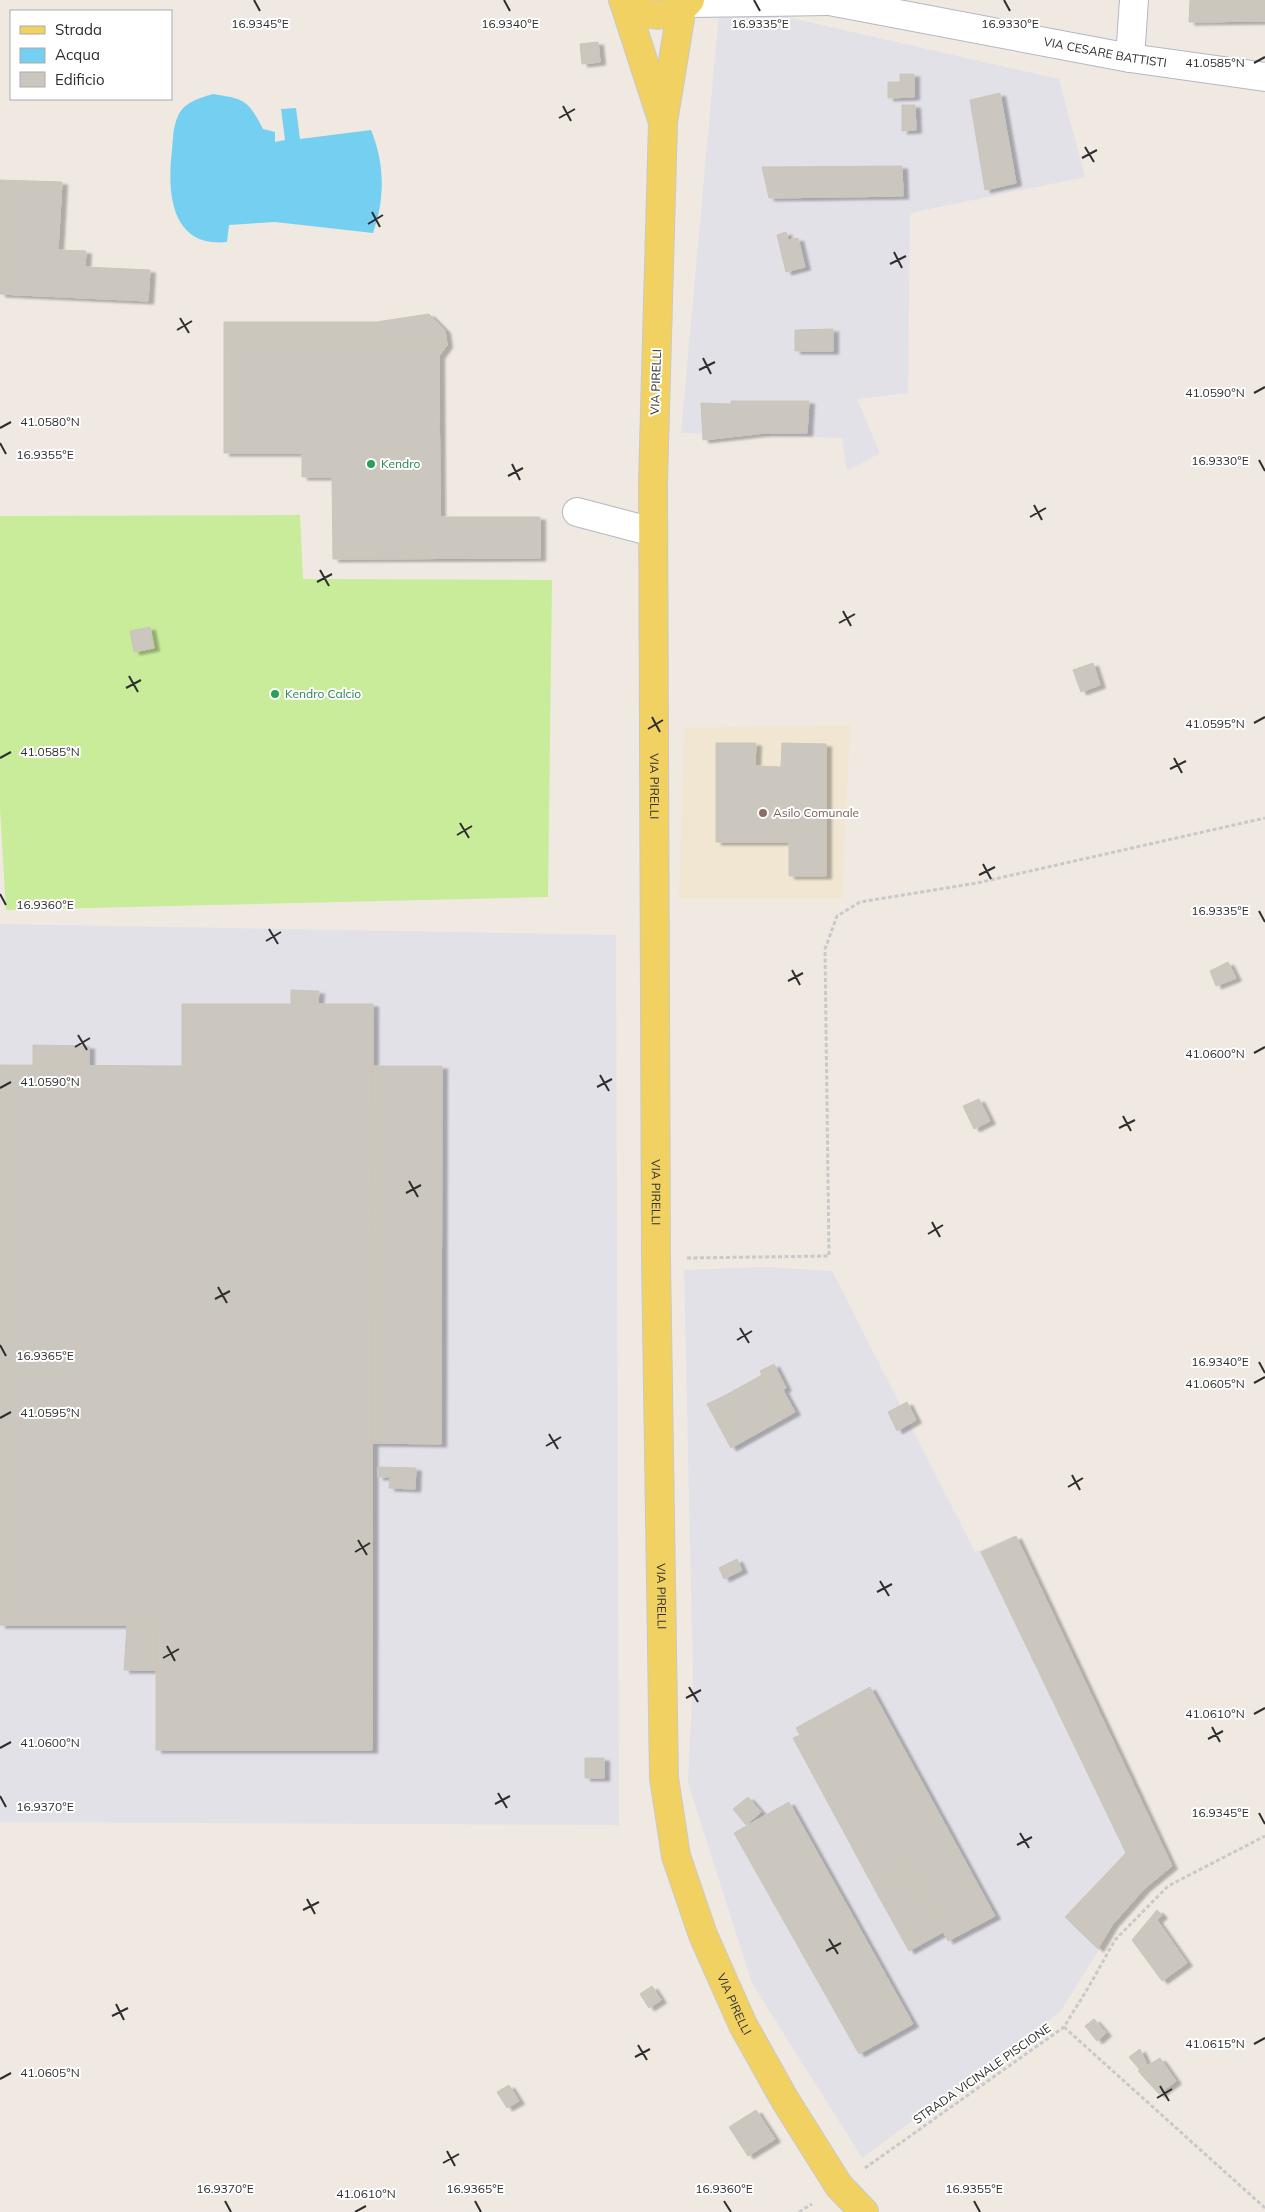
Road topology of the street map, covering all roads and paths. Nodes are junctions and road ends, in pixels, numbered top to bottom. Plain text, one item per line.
1 (1134, 0) edge
2 (624, 1) edge
3 (827, 1) edge
4 (687, 3) edge
5 (1130, 58) junction
6 (1265, 77) edge
7 (663, 122) junction
8 (577, 512) dead end
9 (653, 532) junction
10 (1265, 818) edge
11 (656, 1258) junction
12 (1265, 1836) edge
13 (1064, 2026) junction
14 (840, 2186) junction
15 (1265, 2208) edge
16 (799, 2212) edge
17 (864, 2212) edge

1 - 5 street
2 - 4 main road
2 - 7 main road, VIA PIRELLI
3 - 4 street, VIA CESARE BATTISTI
3 - 5 street, VIA CESARE BATTISTI
4 - 7 main road, VIA PIRELLI
5 - 6 street, VIA CESARE BATTISTI
7 - 9 main road, VIA PIRELLI
8 - 9 street
9 - 11 main road, VIA PIRELLI
10 - 11 path
11 - 14 main road, VIA PIRELLI
12 - 13 path, STRADA VICINALE PISCIONE
13 - 14 path, STRADA VICINALE PISCIONE
13 - 15 path
14 - 16 path, STRADA VICINALE PISCIONE
14 - 17 main road, VIA PIRELLI

